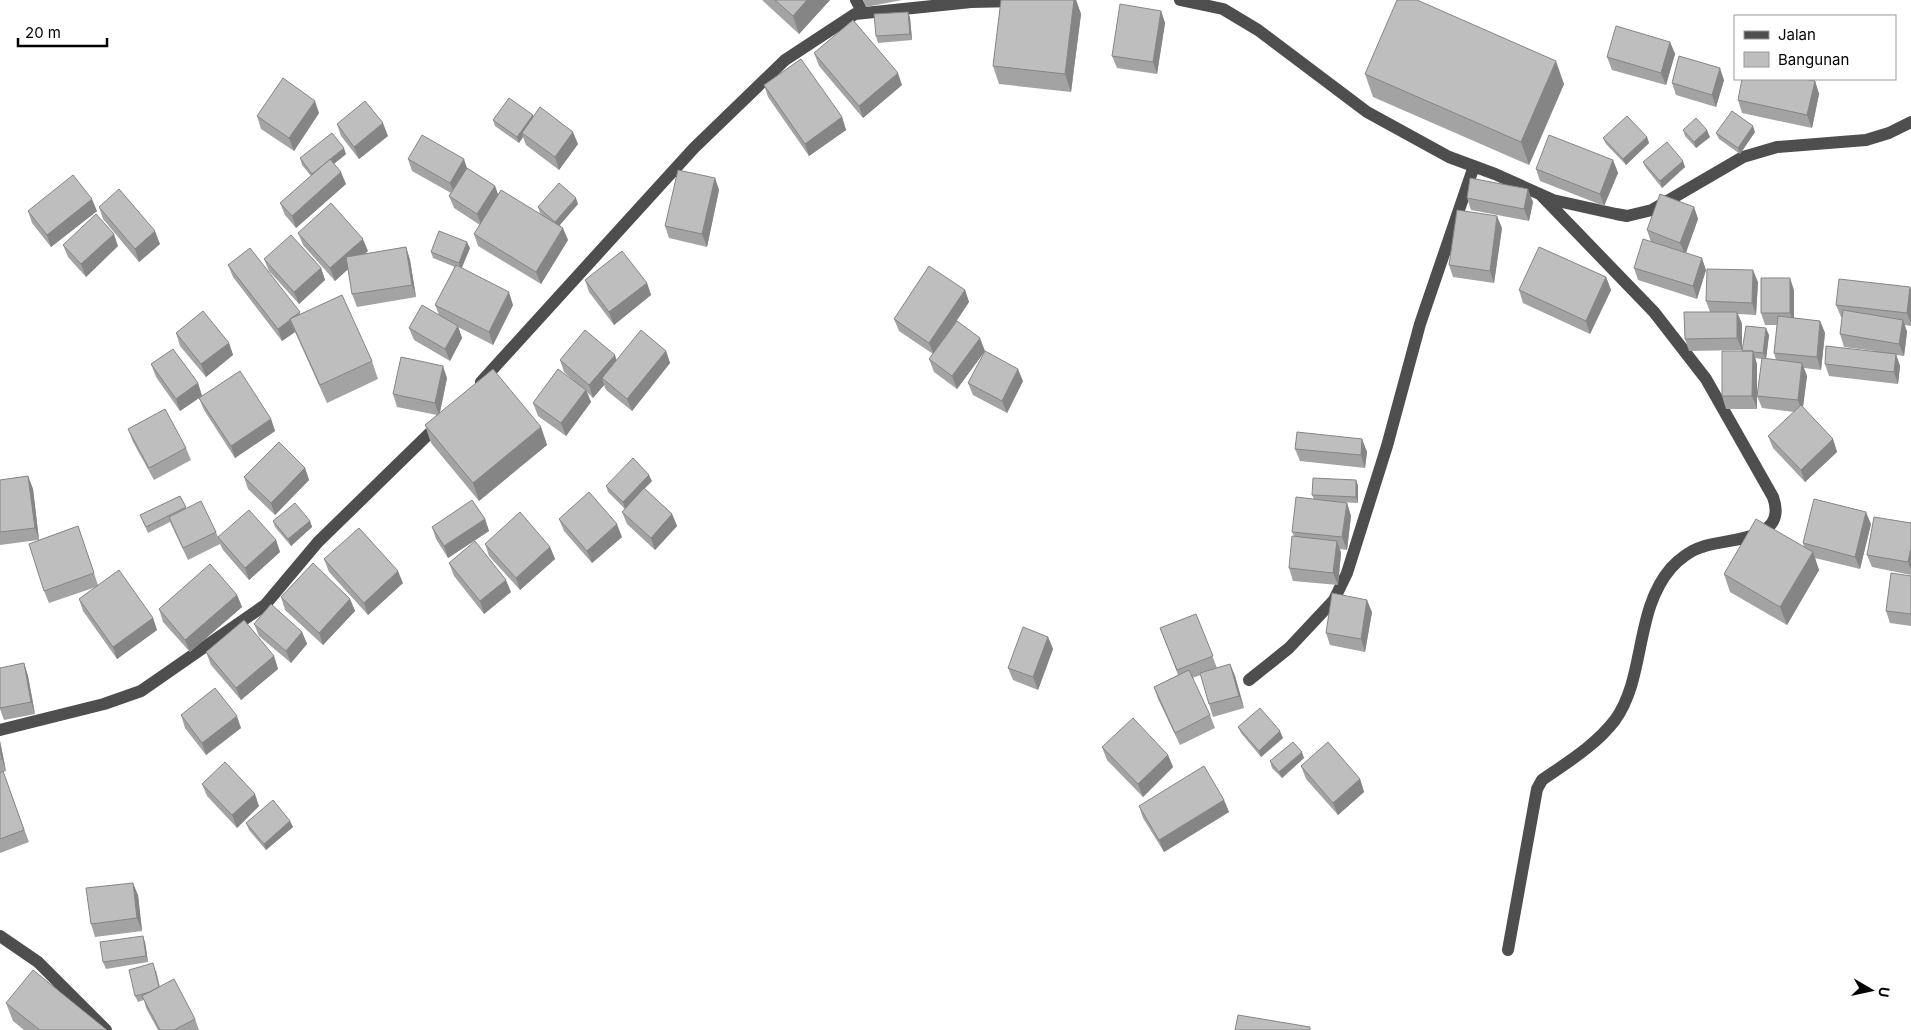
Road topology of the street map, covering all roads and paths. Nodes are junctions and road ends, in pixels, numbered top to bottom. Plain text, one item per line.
1 (856, 0) edge
2 (1180, 0) edge
3 (1029, 1) edge
4 (1223, 5) edge
5 (863, 13) junction
6 (1911, 122) edge
7 (1474, 166) junction
8 (1540, 194) junction
9 (475, 388) edge
10 (447, 416) edge
11 (1249, 680) dead end
12 (0, 730) edge
13 (0, 936) edge
14 (1508, 950) dead end
15 (106, 1030) edge

1 - 5 street
2 - 4 street
3 - 5 street
4 - 7 street
5 - 9 street
6 - 8 street
7 - 8 street
7 - 11 street
8 - 14 street
10 - 12 street
13 - 15 street

